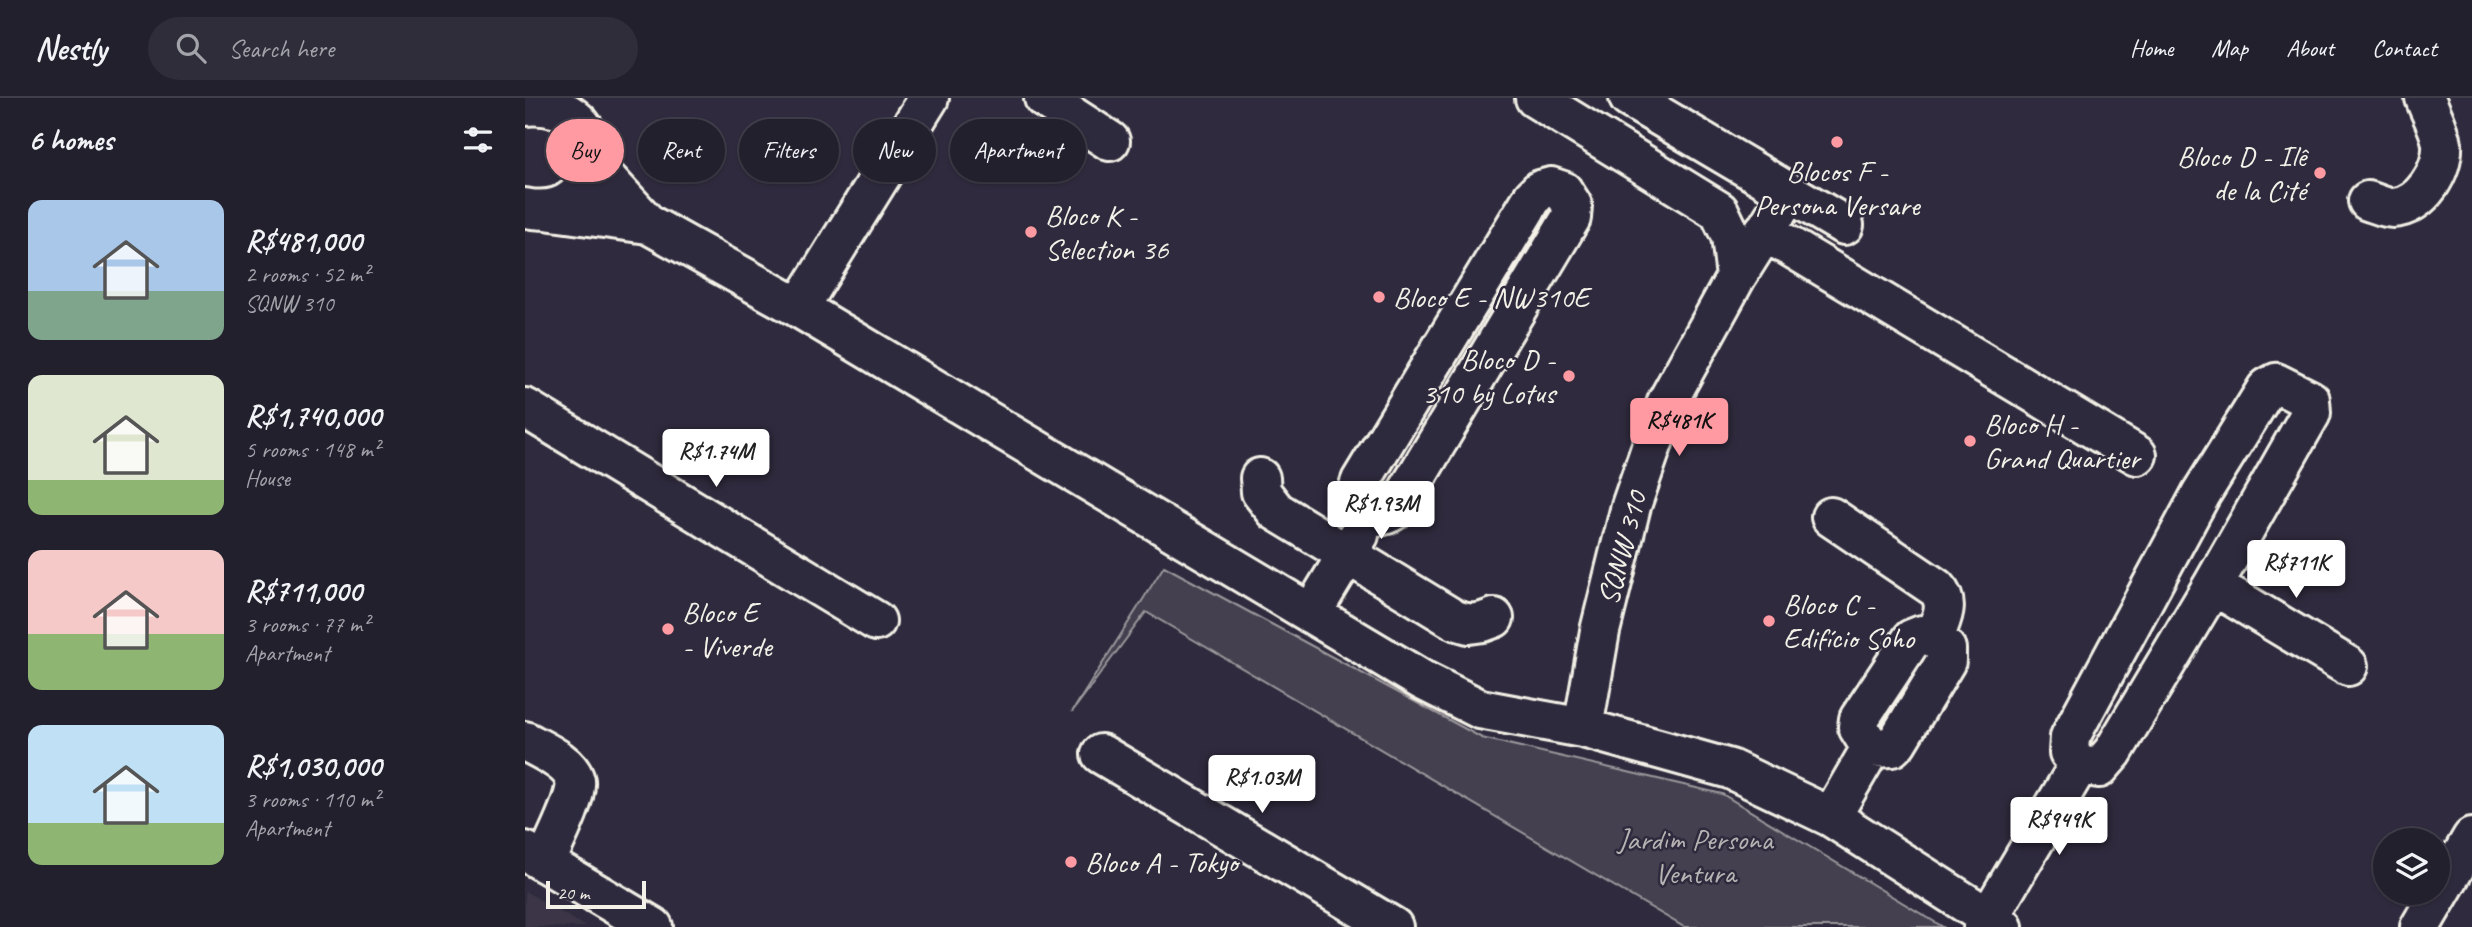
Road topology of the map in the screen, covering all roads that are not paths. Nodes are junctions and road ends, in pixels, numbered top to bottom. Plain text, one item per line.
1 (929, 98) edge
2 (1044, 98) edge
3 (1535, 98) edge
4 (1629, 98) edge
5 (2425, 98) edge
6 (549, 103) edge
7 (576, 119) edge
8 (1110, 141) dead end
9 (587, 182) edge
10 (610, 182) edge
11 (1789, 193) junction
12 (2368, 201) dead end
13 (535, 209) edge
14 (648, 224) junction
15 (1844, 225) dead end
16 (1764, 231) junction
17 (1736, 277) junction
18 (799, 308) junction
19 (525, 408) edge
20 (2137, 455) dead end
21 (1260, 478) dead end
22 (1370, 517) junction
23 (1831, 517) dead end
24 (1347, 555) junction
25 (2213, 585) junction
26 (1311, 614) junction
27 (1494, 618) dead end
28 (876, 621) dead end
29 (2348, 666) dead end
30 (1583, 728) junction
31 (525, 741) edge
32 (1101, 754) dead end
33 (2079, 765) junction
34 (1831, 817) junction
35 (2472, 838) edge
36 (535, 857) edge
37 (1992, 924) edge
38 (653, 927) edge
39 (1393, 927) edge
40 (2420, 927) edge

1 - 18 street
2 - 8 street
3 - 17 street
4 - 11 street
5 - 12 street
6 - 7 street
9 - 13 street
10 - 14 street
11 - 15 street
11 - 16 street, SQNW 310
13 - 14 street
14 - 18 street
16 - 17 street, SQNW 310
16 - 20 street
17 - 30 street, SQNW 310
18 - 26 street
19 - 28 street
21 - 24 street
22 - 22 street
22 - 24 street
23 - 34 street
24 - 26 street
24 - 27 street
25 - 29 street
25 - 33 street
25 - 33 street
26 - 30 street
30 - 34 street
31 - 36 street
32 - 39 street
33 - 37 street
34 - 37 street
35 - 40 street
36 - 38 street

